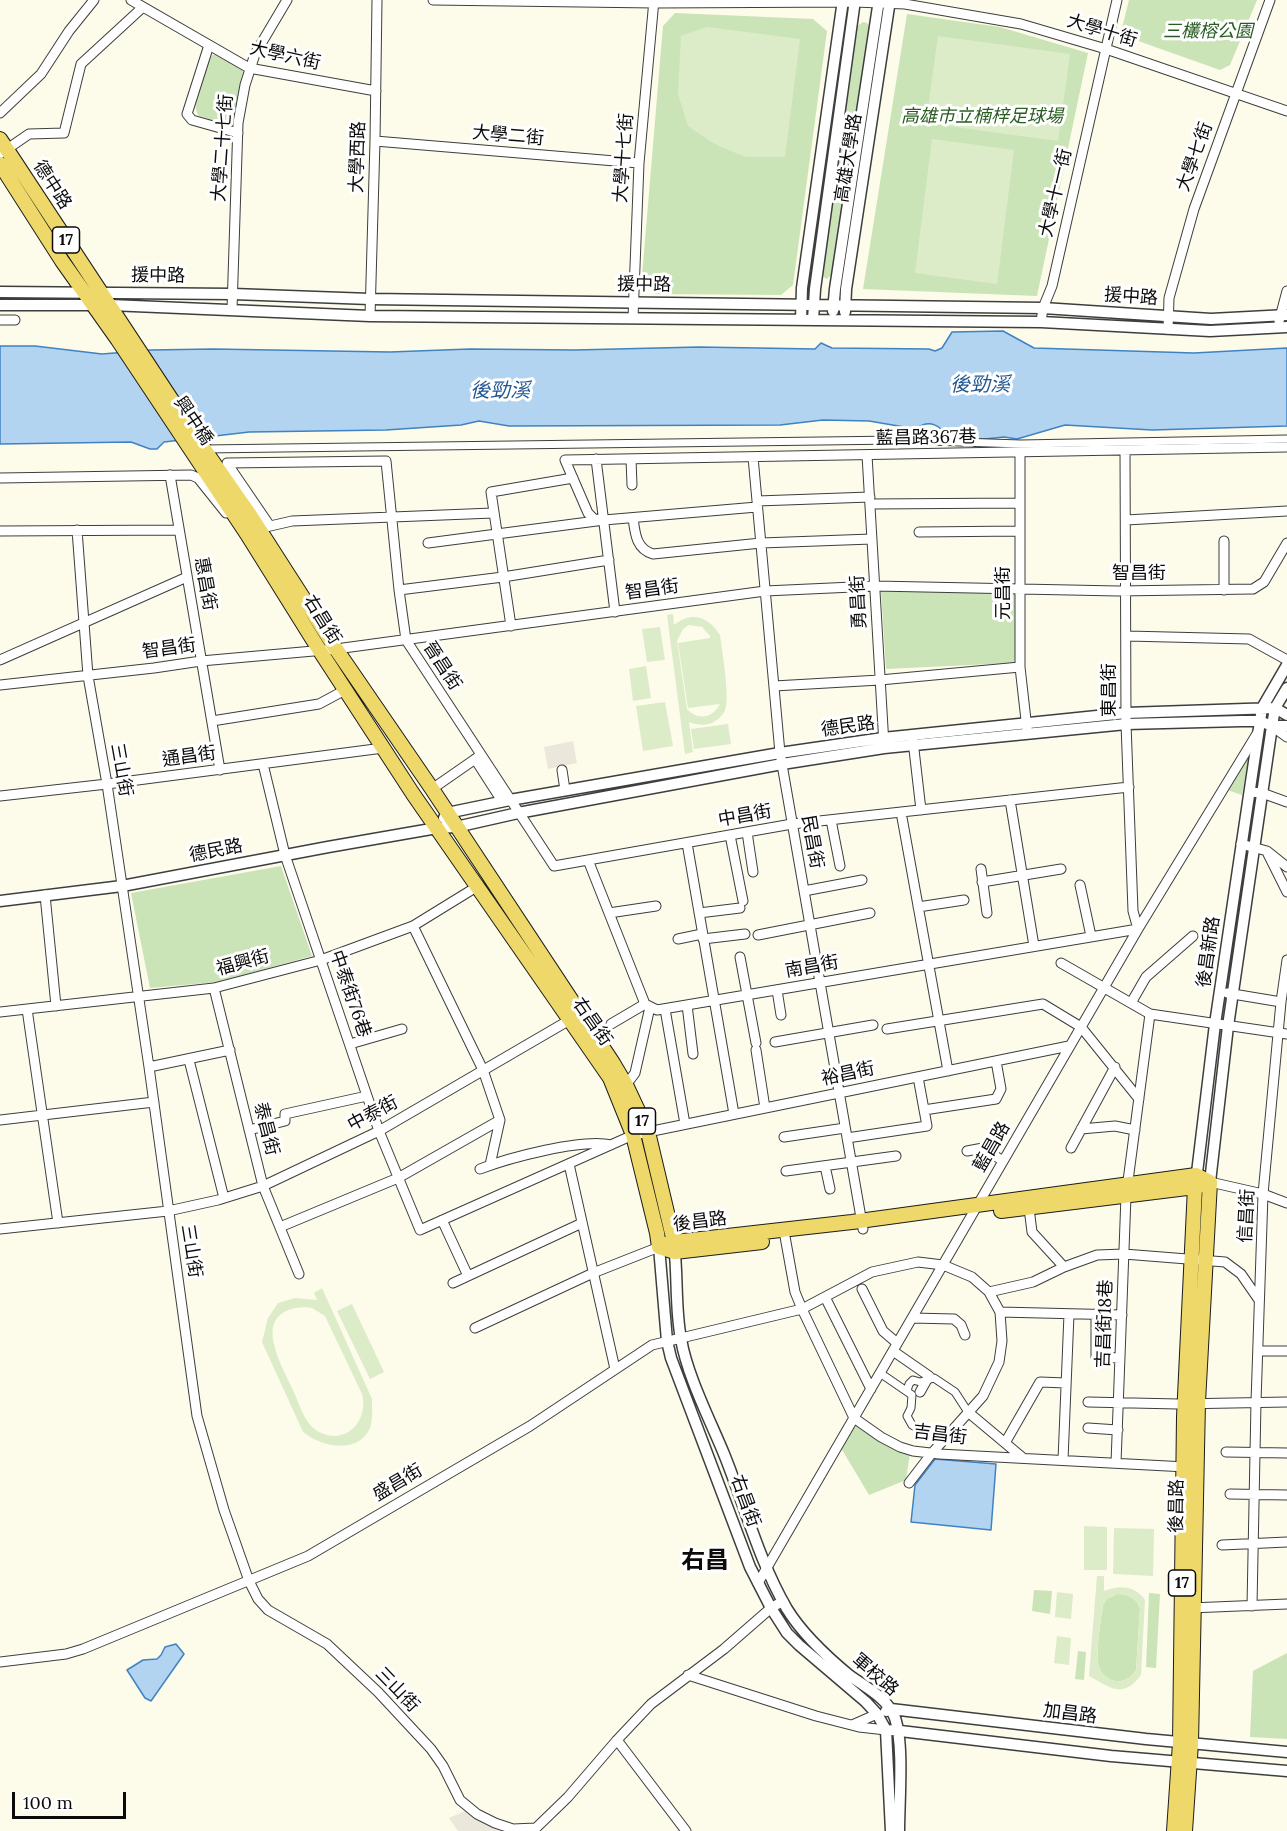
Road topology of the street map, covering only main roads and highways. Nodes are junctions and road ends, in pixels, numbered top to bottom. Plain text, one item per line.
1 (2, 147) edge
2 (0, 164) edge
3 (118, 340) joint
4 (133, 340) joint
5 (244, 518) junction
6 (258, 529) junction
7 (574, 1017) junction
8 (640, 1133) junction
9 (1196, 1181) junction
10 (1127, 1191) junction
11 (974, 1210) junction
12 (659, 1247) joint
13 (675, 1247) junction
14 (1198, 1259) junction
15 (1184, 1763) junction
16 (1174, 1831) edge
17 (1185, 1831) edge

1 - 4 main road, 德中路 / 17
2 - 3 main road, 德中路 / 17
3 - 5 main road, 興中橋 / 17
4 - 5 main road, 興中橋 / 17
5 - 6 main road, 右昌街 / 17
6 - 7 main road, 右昌街 / 17
6 - 7 main road, 右昌街 / 17
7 - 8 main road, 右昌街 / 17
7 - 8 main road, 右昌街 / 17
8 - 12 main road, 右昌街 / 17
8 - 13 main road, 右昌街 / 17
9 - 10 main road, 後昌路
9 - 14 main road, 後昌路 / 17
9 - 14 main road, 後昌路 / 17
10 - 11 main road, 後昌路
10 - 11 main road, 後昌路
11 - 13 main road, 後昌路
12 - 13 main road, 後昌路
14 - 15 main road, 後昌路 / 17
15 - 16 main road, 後昌路 / 17
15 - 17 main road, 後昌路 / 17

